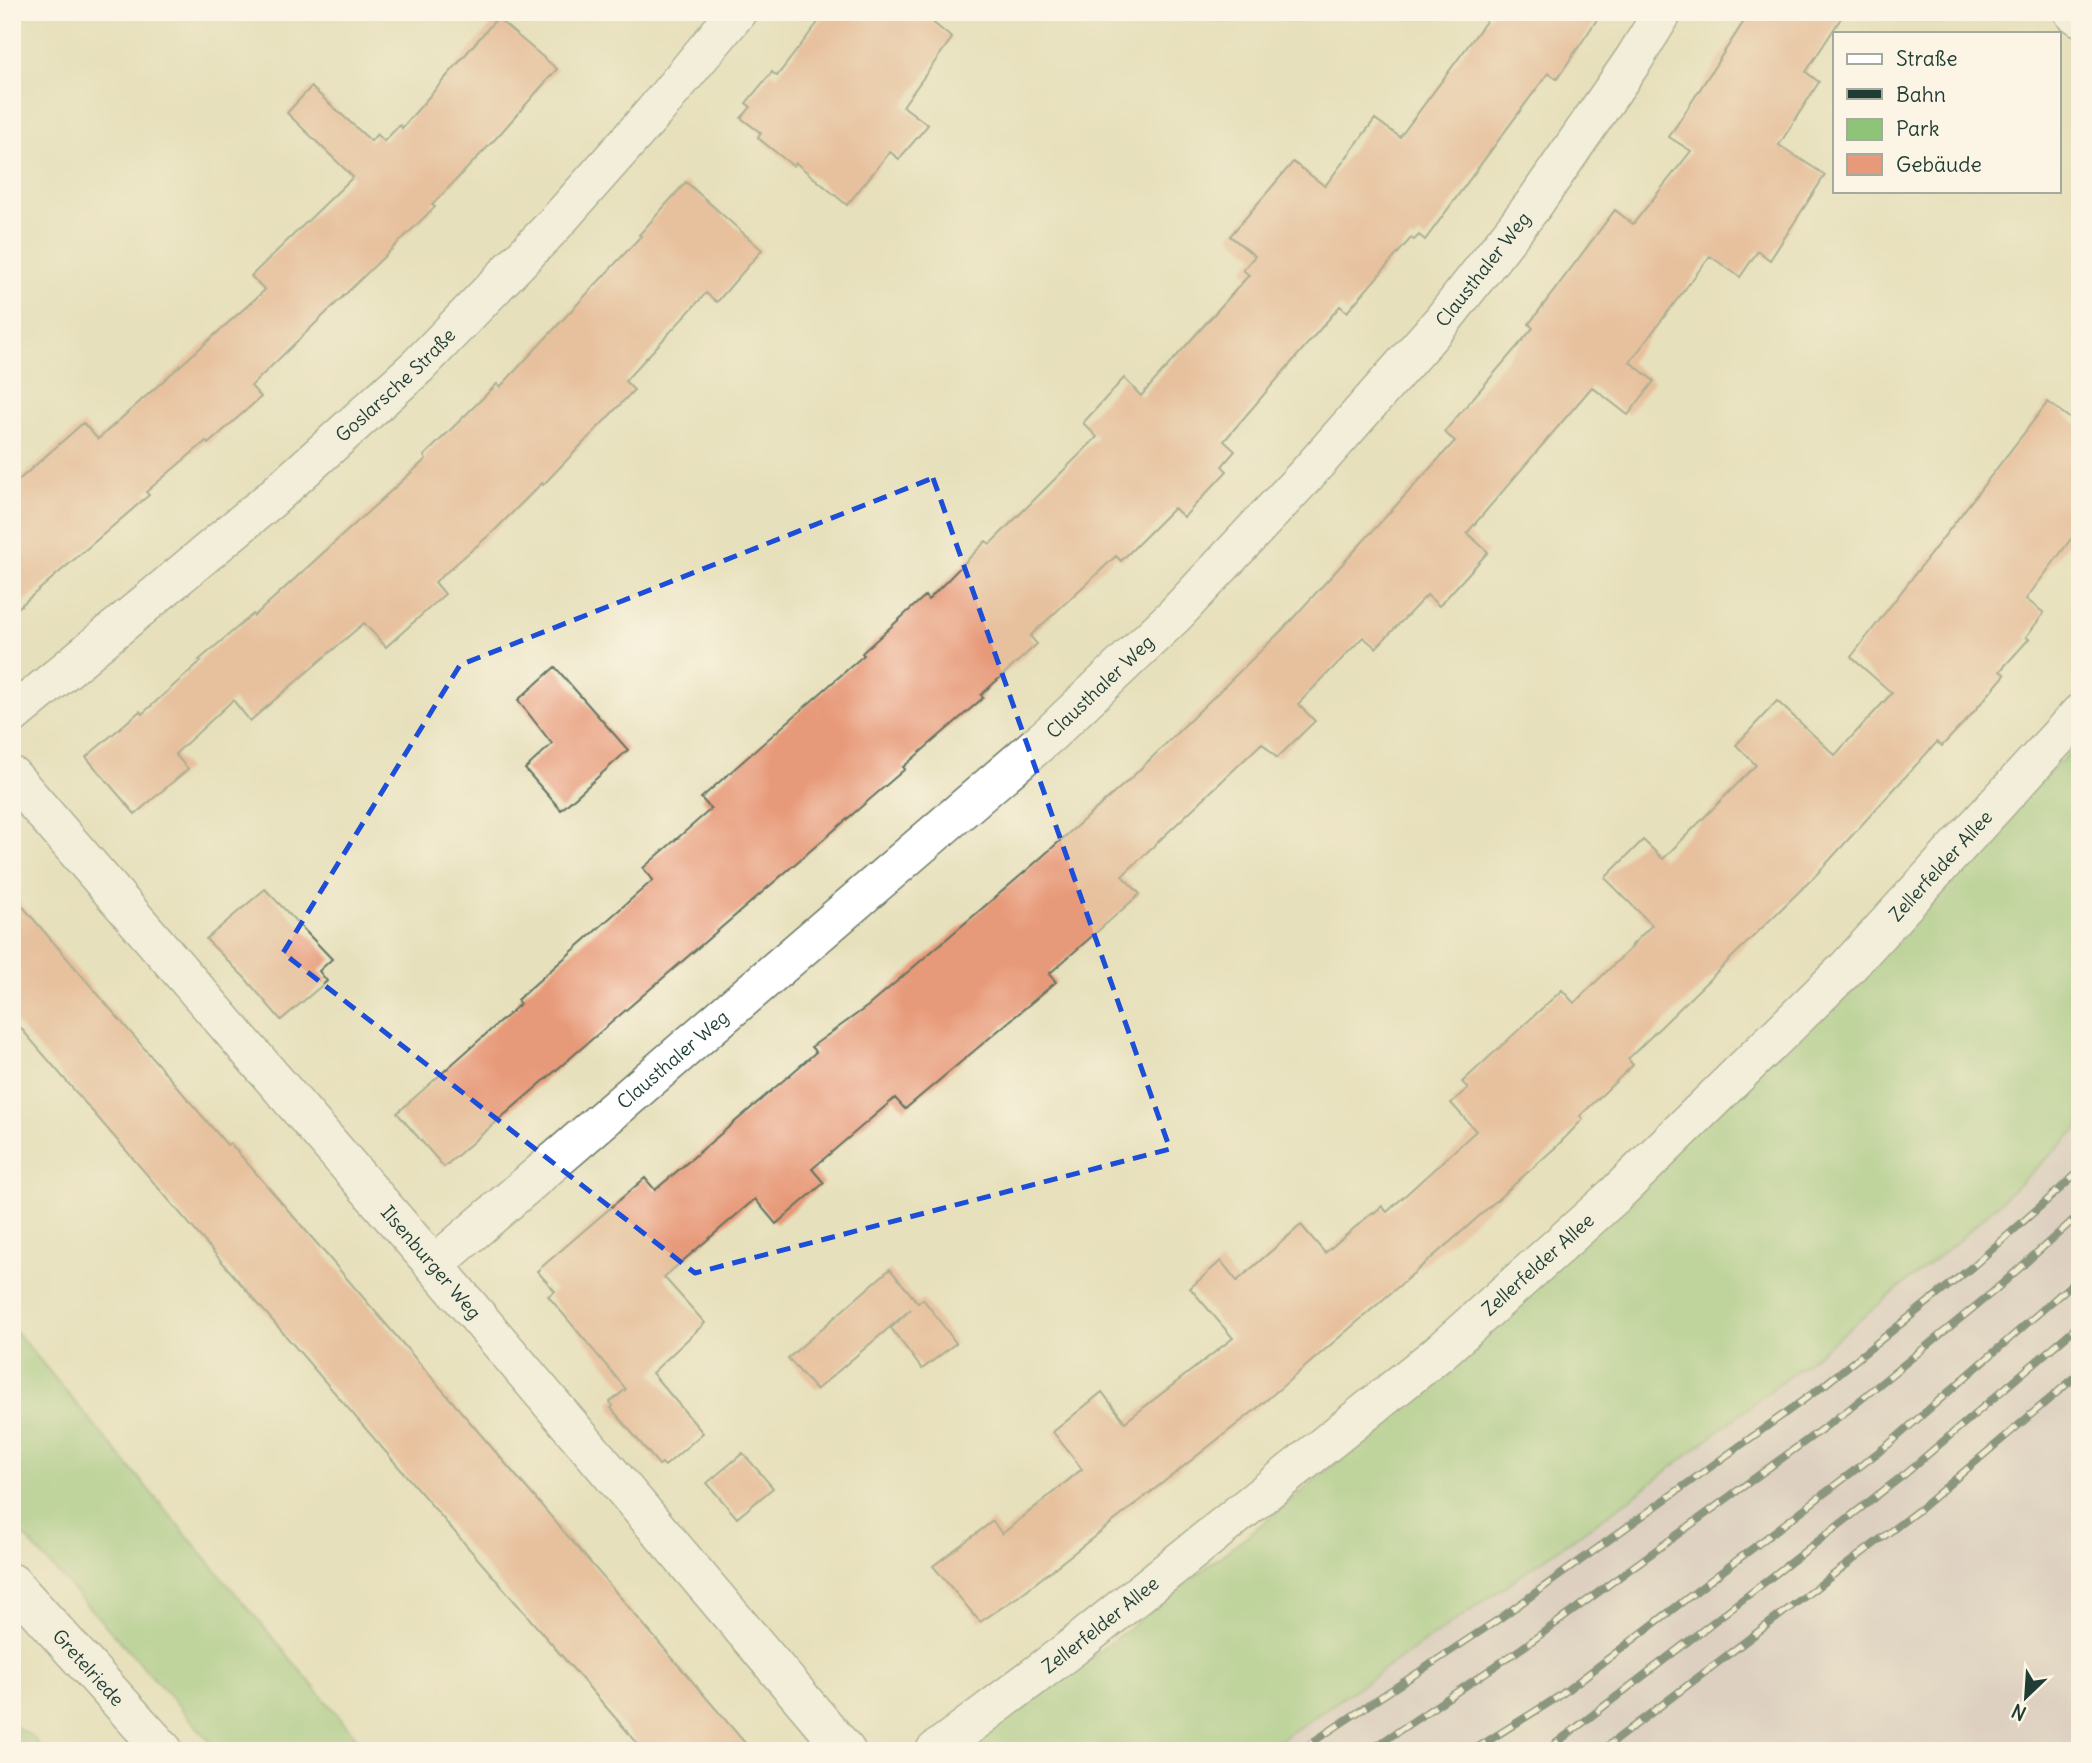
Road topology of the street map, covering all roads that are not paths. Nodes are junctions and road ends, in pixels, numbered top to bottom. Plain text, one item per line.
1 (737, 12) edge
2 (1663, 12) edge
3 (2073, 12) edge
4 (2080, 17) edge
5 (2080, 713) edge
6 (12, 715) edge
7 (12, 776) edge
8 (434, 1265) junction
9 (12, 1583) edge
10 (164, 1751) edge
11 (846, 1751) edge
12 (935, 1751) edge

1 - 6 street, Goslarsche Straße
2 - 8 street, Clausthaler Weg
3 - 4 street
5 - 12 street, Zellerfelder Allee
7 - 8 street, Ilsenburger Weg
8 - 11 street, Ilsenburger Weg
9 - 10 street, Gretelriede

